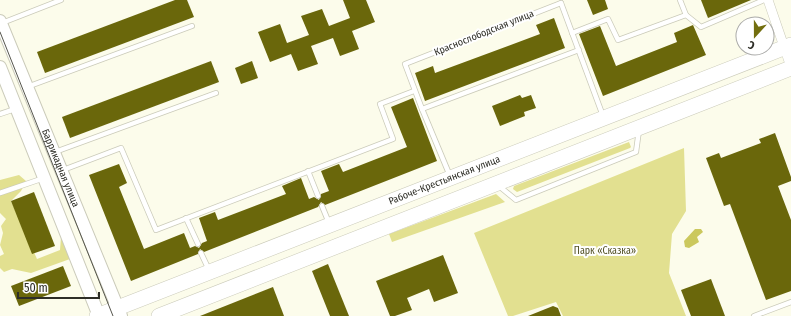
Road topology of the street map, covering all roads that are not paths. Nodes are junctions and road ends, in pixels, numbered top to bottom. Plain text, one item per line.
1 (62, 0) edge
2 (680, 0) edge
3 (764, 0) edge
4 (768, 0) edge
5 (562, 2) edge
6 (686, 15) junction
7 (1, 22) edge
8 (192, 26) dead end
9 (572, 33) junction
10 (787, 46) edge
11 (579, 50) junction
12 (0, 67) edge
13 (791, 68) edge
14 (27, 87) junction
15 (414, 91) junction
16 (216, 93) dead end
17 (16, 108) junction
18 (422, 109) junction
19 (0, 114) edge
20 (604, 117) junction
21 (640, 127) junction
22 (54, 153) junction
23 (61, 170) junction
24 (308, 171) junction
25 (451, 177) junction
26 (44, 178) junction
27 (496, 183) junction
28 (0, 193) edge
29 (318, 196) dead end
30 (322, 206) dead end
31 (186, 218) junction
32 (330, 224) junction
33 (198, 244) dead end
34 (201, 253) dead end
35 (210, 273) junction
36 (791, 302) edge
37 (119, 312) edge
38 (99, 316) edge
39 (158, 316) edge
40 (754, 316) edge

1 - 7 lane
2 - 6 lane
3 - 6 lane
4 - 10 street
5 - 9 lane, Краснослободская улица
5 - 15 lane, Краснослободская улица
6 - 9 lane
7 - 14 street, Баррикадная улица
8 - 14 lane
9 - 11 lane, Краснослободская улица
10 - 13 street
10 - 20 main road, Рабоче-Крестьянская улица
11 - 18 lane
11 - 20 lane, Краснослободская улица
12 - 17 street, Баррикадная улица
13 - 21 main road
14 - 22 street, Баррикадная улица
15 - 18 lane
15 - 24 lane
16 - 22 lane
17 - 19 lane
17 - 26 street, Баррикадная улица
18 - 25 lane
20 - 25 main road, Рабоче-Крестьянская улица
21 - 27 main road
21 - 27 lane
22 - 23 street, Баррикадная улица
23 - 26 street
23 - 31 lane
23 - 37 street, Баррикадная улица
24 - 29 lane
24 - 31 lane
25 - 32 main road, Рабоче-Крестьянская улица
26 - 28 lane
26 - 38 street, Баррикадная улица
27 - 39 main road
30 - 32 lane
31 - 33 lane
32 - 35 main road, Рабоче-Крестьянская улица
34 - 35 lane
35 - 37 main road, Рабоче-Крестьянская улица
36 - 40 lane
37 - 38 main road, Рабоче-Крестьянская улица

